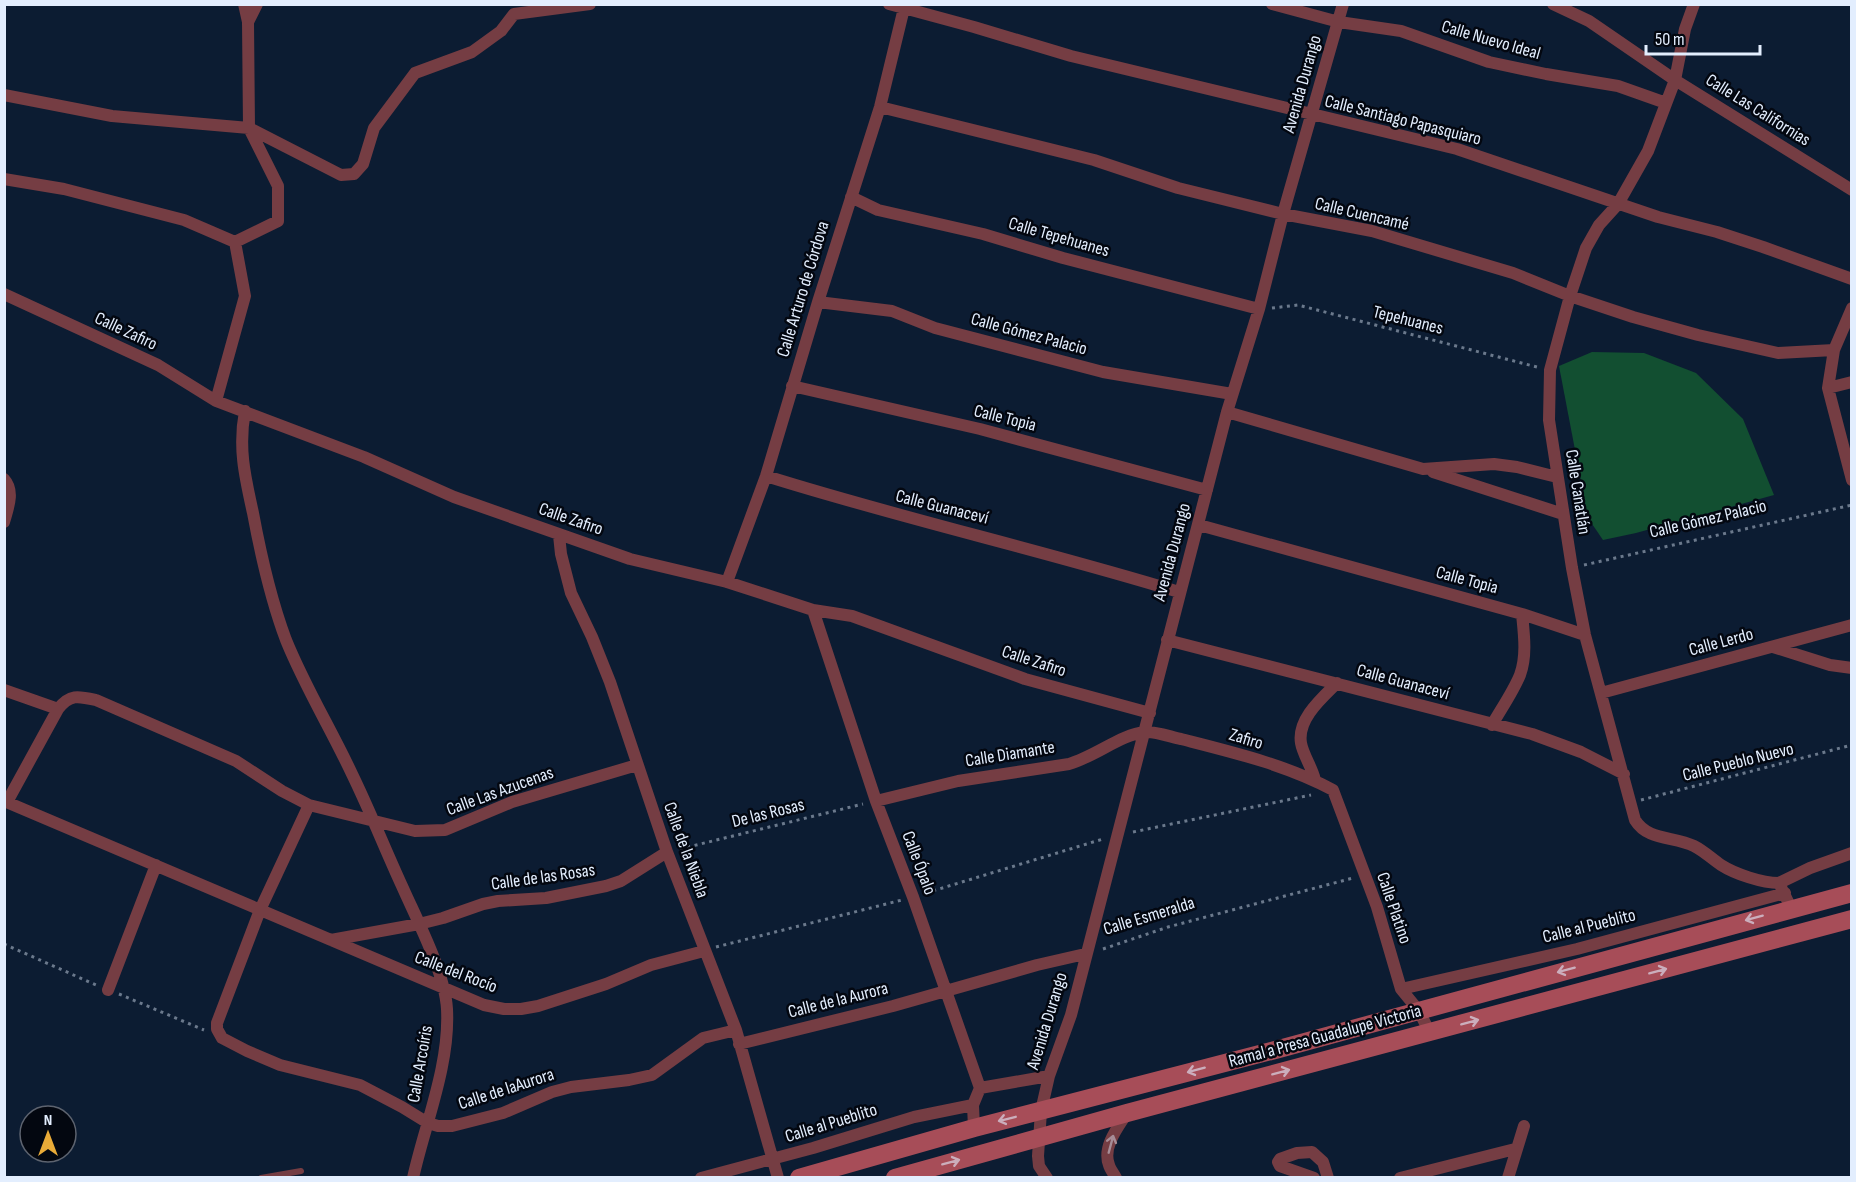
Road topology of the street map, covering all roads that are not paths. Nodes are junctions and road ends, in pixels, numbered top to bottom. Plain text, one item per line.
1 (244, 4) edge
2 (256, 4) edge
3 (590, 4) edge
4 (889, 4) edge
5 (1272, 4) edge
6 (1343, 4) edge
7 (1553, 4) edge
8 (1694, 4) edge
9 (905, 6) edge
10 (248, 22) junction
11 (1339, 22) junction
12 (1675, 80) junction
13 (4, 95) edge
14 (1666, 103) junction
15 (880, 107) junction
16 (1311, 115) junction
17 (249, 128) junction
18 (4, 179) edge
19 (1851, 190) edge
20 (851, 198) junction
21 (1618, 204) junction
22 (1283, 214) junction
23 (235, 242) junction
24 (1851, 279) edge
25 (4, 294) edge
26 (1570, 296) junction
27 (818, 302) junction
28 (1851, 308) edge
29 (1259, 309) junction
30 (1834, 350) junction
31 (1851, 382) edge
32 (792, 386) junction
33 (1828, 388) junction
34 (1232, 394) junction
35 (216, 401) junction
36 (245, 411) junction
37 (1227, 412) junction
38 (1423, 469) junction
39 (766, 476) junction
40 (1557, 477) junction
41 (4, 479) edge
42 (1851, 480) edge
43 (1207, 490) junction
44 (1563, 514) junction
45 (4, 522) edge
46 (1199, 525) junction
47 (559, 535) junction
48 (727, 582) junction
49 (1179, 592) junction
50 (813, 610) junction
51 (1522, 614) junction
52 (1851, 625) edge
53 (1585, 635) junction
54 (1167, 640) junction
55 (1772, 647) junction
56 (1851, 668) edge
57 (1337, 683) junction
58 (4, 690) edge
59 (1601, 693) junction
60 (58, 709) junction
61 (1150, 713) junction
62 (1492, 725) junction
63 (1146, 732) junction
64 (637, 765) junction
65 (1624, 774) junction
66 (1315, 780) junction
67 (1333, 790) joint
68 (6, 801) edge
69 (876, 801) junction
70 (309, 805) junction
71 (373, 822) junction
72 (667, 852) junction
73 (1851, 853) edge
74 (156, 865) junction
75 (1851, 892) edge
76 (1785, 895) junction
77 (260, 910) junction
78 (1851, 919) edge
79 (419, 924) junction
80 (331, 940) junction
81 (704, 951) junction
82 (1085, 954) junction
83 (444, 987) junction
84 (1401, 989) junction
85 (108, 990) dead end
86 (945, 991) junction
87 (1419, 1011) junction
88 (735, 1030) junction
89 (1430, 1033) junction
90 (740, 1044) junction
91 (1049, 1076) junction
92 (980, 1088) junction
93 (973, 1105) junction
94 (1041, 1110) junction
95 (1127, 1113) junction
96 (428, 1123) junction
97 (1524, 1126) dead end
98 (974, 1128) junction
99 (1040, 1137) junction
100 (1515, 1149) junction
101 (773, 1159) junction
102 (301, 1171) dead end
103 (261, 1178) edge
104 (413, 1178) edge
105 (701, 1178) edge
106 (778, 1178) edge
107 (799, 1178) edge
108 (895, 1178) edge
109 (1047, 1178) edge
110 (1116, 1178) edge
111 (1314, 1178) edge
112 (1328, 1178) edge
113 (1400, 1178) edge
114 (1508, 1178) edge

1 - 10 street
2 - 10 street
3 - 17 street
4 - 9 street, Calle Santiago Papasquiaro
5 - 11 street, Calle Nuevo Ideal
6 - 11 street, Avenida Durango
7 - 12 street, Calle Las Californias
8 - 12 street, Calle Canatlán
9 - 15 street, Calle Arturo de Córdova
9 - 16 street, Calle Santiago Papasquiaro
10 - 17 street
11 - 14 street, Calle Nuevo Ideal
11 - 16 street, Avenida Durango
12 - 14 street, Calle Canatlán
12 - 19 street, Calle Las Californias
13 - 17 street
14 - 21 street, Calle Canatlán
15 - 20 street, Calle Arturo de Córdova
15 - 22 street, Calle Cuencamé
16 - 21 street, Calle Santiago Papasquiaro
16 - 22 street, Avenida Durango
17 - 23 street
18 - 23 street
20 - 27 street, Calle Arturo de Córdova
20 - 29 street, Calle Tepehuanes
21 - 24 street, Calle Santiago Papasquiaro
21 - 26 street, Calle Canatlán
22 - 26 street, Calle Cuencamé
22 - 29 street, Avenida Durango
23 - 35 street
25 - 35 street, Calle Zafiro
26 - 30 street, Calle Cuencamé
26 - 40 street, Calle Canatlán
27 - 32 street, Calle Arturo de Córdova
27 - 34 street, Calle Gómez Palacio
28 - 30 street
29 - 34 street, Avenida Durango
30 - 33 street
31 - 33 street
32 - 39 street, Calle Arturo de Córdova
32 - 43 street, Calle Topia
33 - 42 street
34 - 37 street, Avenida Durango
35 - 36 street, Calle Zafiro
36 - 47 street, Calle Zafiro
36 - 71 street, Calle Arcoíris
37 - 38 street
37 - 43 street, Avenida Durango
38 - 40 street
38 - 44 street
39 - 48 street, Calle Arturo de Córdova
39 - 49 street, Calle Guanaceví
40 - 44 street, Calle Canatlán
41 - 45 street
43 - 46 street, Avenida Durango
44 - 53 street, Calle Canatlán
46 - 49 street, Avenida Durango
46 - 51 street, Calle Topia
47 - 48 street, Calle Zafiro
47 - 64 street, Calle de la Niebla
48 - 50 street, Calle Zafiro
49 - 54 street, Avenida Durango
50 - 61 street, Calle Zafiro
50 - 69 street, Calle Ópalo
51 - 53 street, Calle Topia
51 - 62 street
52 - 55 street, Calle Lerdo
53 - 59 street, Calle Canatlán
54 - 57 street, Calle Guanaceví
54 - 61 street, Avenida Durango
55 - 56 street
55 - 59 street, Calle Lerdo
57 - 62 street, Calle Guanaceví
57 - 66 street
58 - 60 street
59 - 65 street, Calle Canatlán
60 - 68 street
60 - 70 street, Calle Las Azucenas
61 - 63 street, Avenida Durango
62 - 65 street, Calle Guanaceví
63 - 66 street, Zafiro
63 - 69 street, Calle Diamante
63 - 82 street, Avenida Durango
64 - 71 street, Calle Las Azucenas
64 - 72 street, Calle de la Niebla
65 - 76 street, Calle Canatlán
66 - 67 street, Zafiro
67 - 84 street, Calle Platino
68 - 74 street, Calle del Rocío
69 - 86 street, Calle Ópalo
70 - 71 street, Calle Las Azucenas
70 - 77 street
71 - 79 street, Calle Arcoíris
72 - 79 street, Calle de las Rosas
72 - 81 street, Calle de la Niebla
73 - 76 street, Calle al Pueblito
74 - 77 street, Calle del Rocío
74 - 85 street
75 - 76 main road, Ramal a Presa Guadalupe Victoria
76 - 84 street, Calle al Pueblito
76 -> 87 main road, Ramal a Presa Guadalupe Victoria
77 - 80 street, Calle del Rocío
77 - 96 street, Calle de laAurora
89 -> 78 main road, Ramal a Presa Guadalupe Victoria
79 - 80 street, Calle de las Rosas
79 - 83 street, Calle Arcoíris
80 - 83 street, Calle del Rocío
81 - 83 street, Calle del Rocío
81 - 88 street, Calle de la Niebla
82 - 86 street, Calle Esmeralda
82 - 91 street, Avenida Durango
83 - 96 street, Calle Arcoíris
84 - 87 street, Calle Platino
86 - 90 street, Calle de la Aurora
86 - 92 street, Calle Ópalo
87 - 89 street, Calle Platino
87 -> 94 main road, Ramal a Presa Guadalupe Victoria
88 - 90 street, Calle de la Niebla
88 - 96 street, Calle de laAurora
95 -> 89 main road, Ramal a Presa Guadalupe Victoria
90 - 101 street, Calle de la Niebla
91 - 92 street
91 - 94 street, Avenida Durango
92 - 93 street
93 - 98 street
93 - 101 street, Calle al Pueblito
94 -> 98 main road, Ramal a Presa Guadalupe Victoria
94 - 99 street, Avenida Durango
95 - 99 main road, Ramal a Presa Guadalupe Victoria
110 -> 95 street
96 - 104 street, Calle Arcoíris
97 - 100 street
98 - 107 main road, Ramal a Presa Guadalupe Victoria
108 -> 99 main road, Ramal a Presa Guadalupe Victoria
99 - 109 street, Avenida Durango
100 - 113 street
100 - 114 street
101 - 105 street, Calle al Pueblito
101 - 106 street, Calle de la Niebla
102 - 103 lane
111 - 112 street

